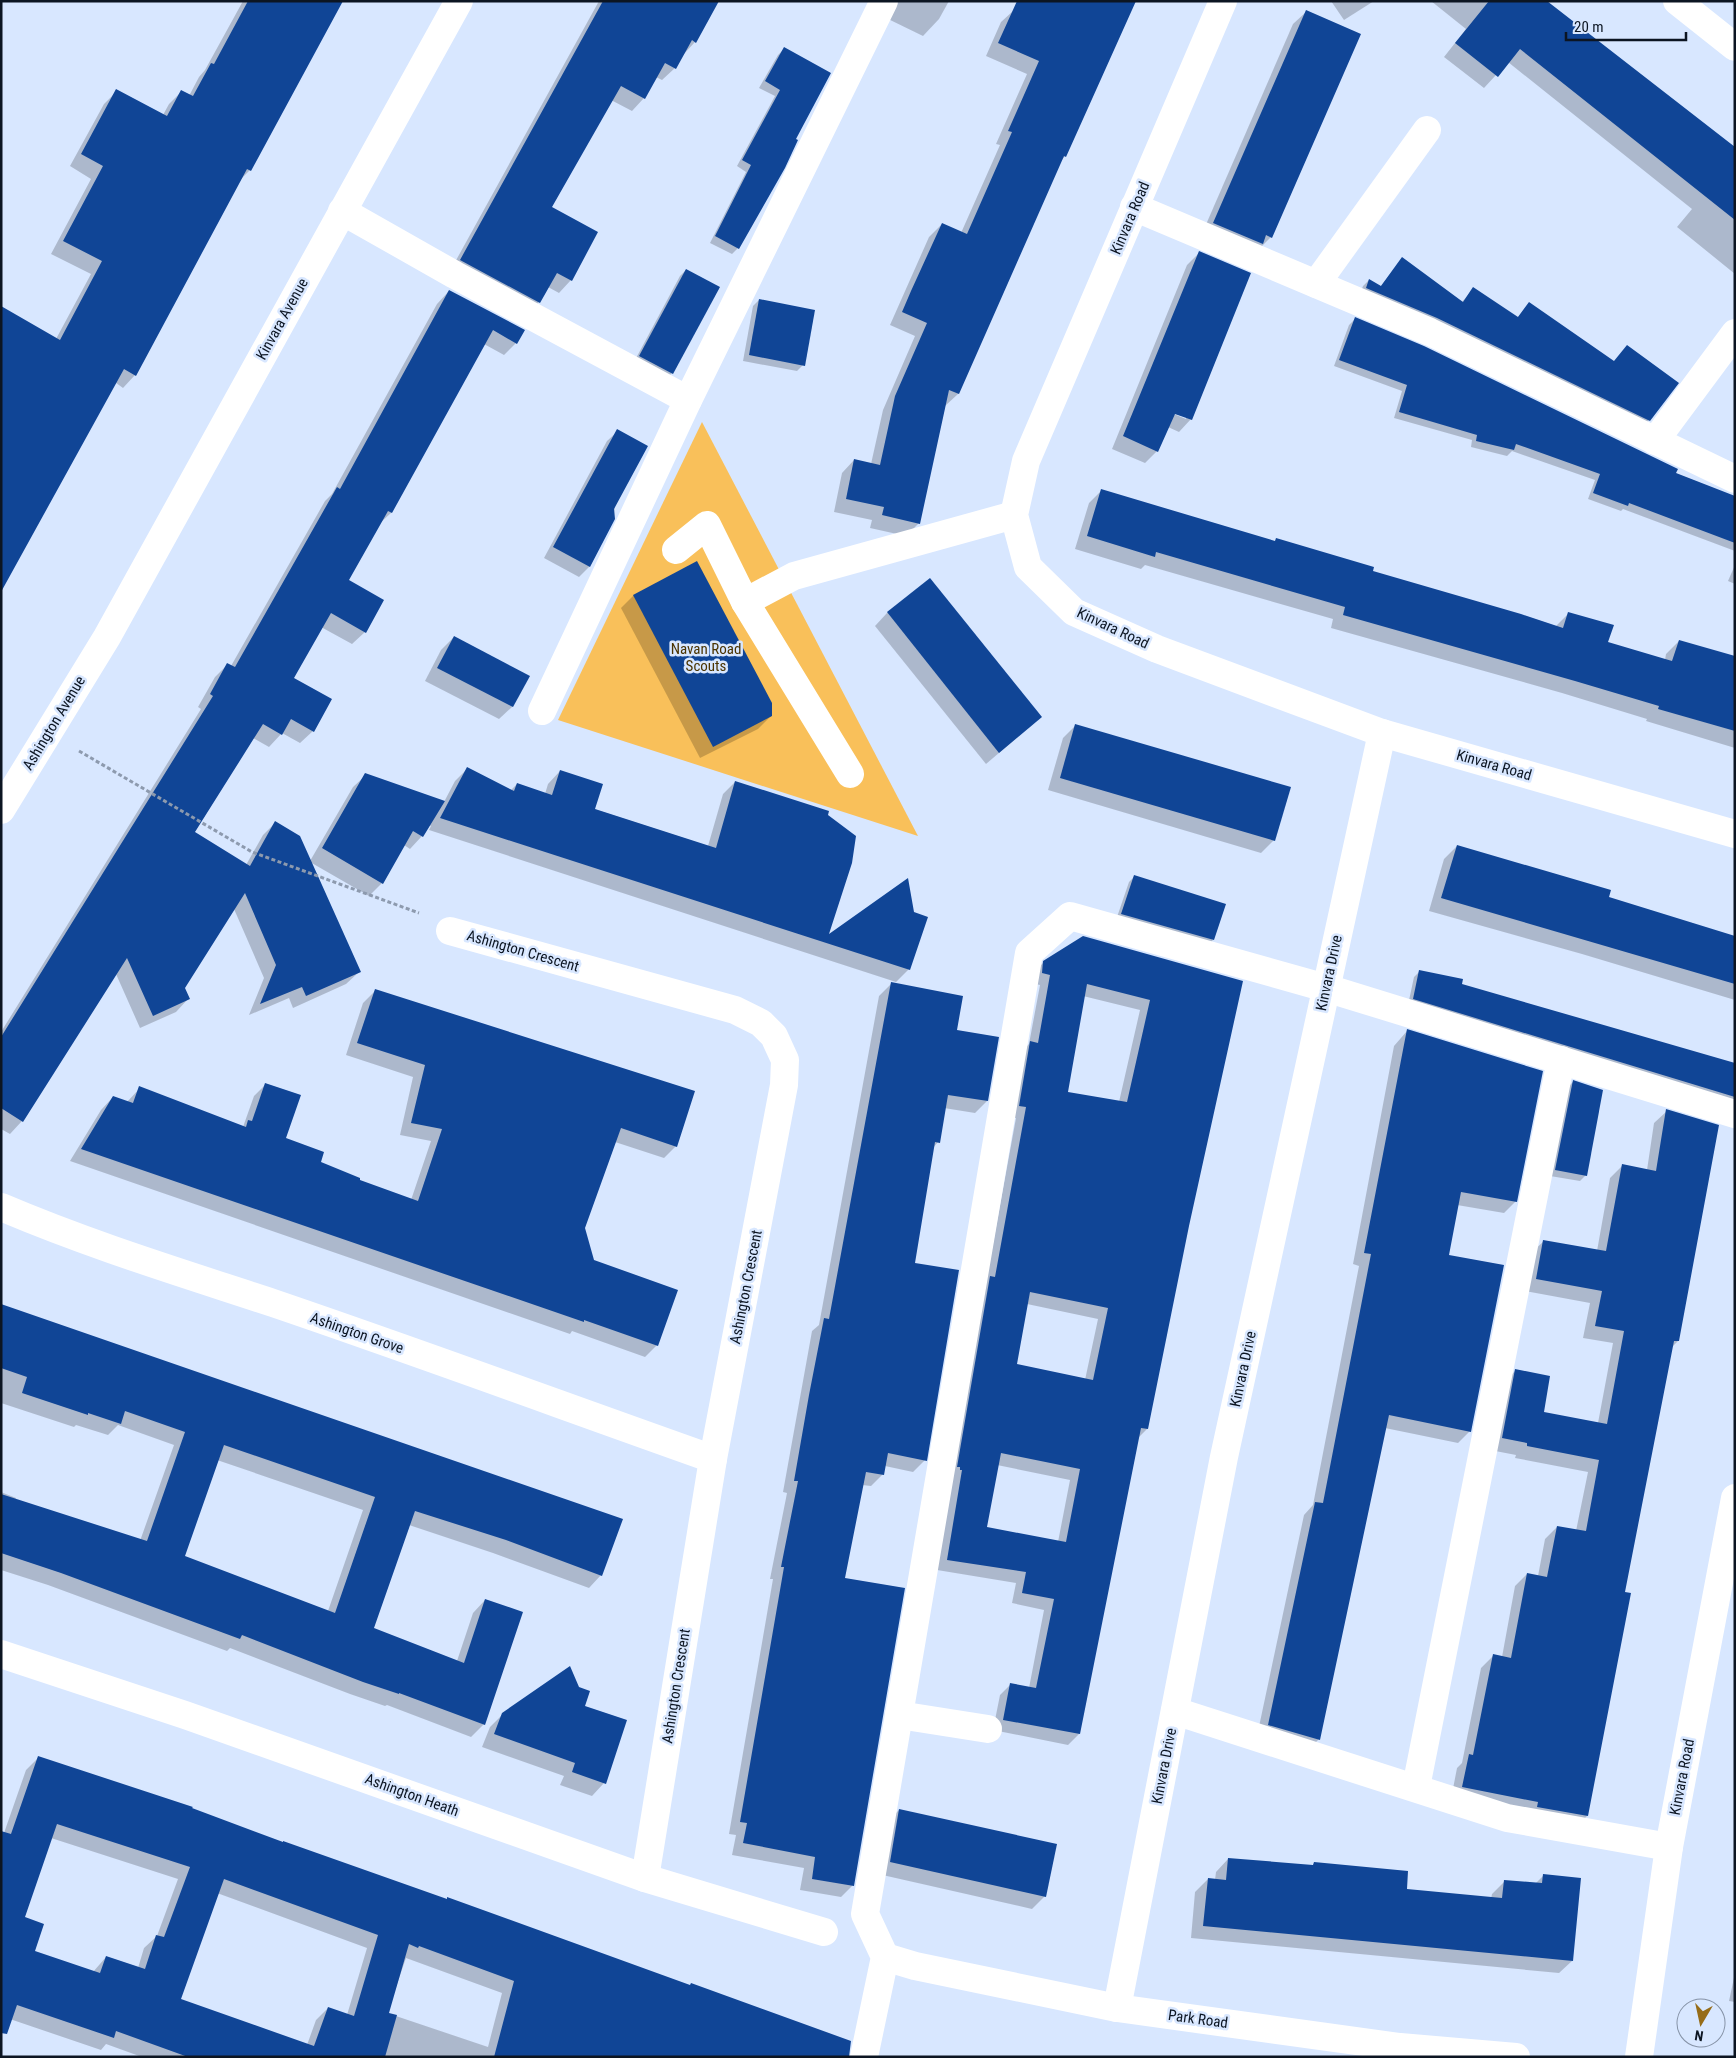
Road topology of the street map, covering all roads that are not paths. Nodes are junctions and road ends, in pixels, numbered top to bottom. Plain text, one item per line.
1 (459, 1) edge
2 (884, 1) edge
3 (1223, 1) edge
4 (1676, 1) edge
5 (1735, 48) edge
6 (1427, 130) dead end
7 (1134, 207) junction
8 (342, 211) junction
9 (1316, 284) junction
10 (1735, 332) edge
11 (688, 400) junction
12 (1655, 440) junction
13 (1735, 479) edge
14 (1014, 515) junction
15 (676, 550) dead end
16 (745, 602) junction
17 (107, 637) joint
18 (542, 711) dead end
19 (1382, 733) junction
20 (850, 774) dead end
21 (1, 810) edge
22 (1735, 834) edge
23 (450, 931) road end
24 (1326, 988) junction
25 (1561, 1060) junction
26 (1735, 1114) edge
27 (1, 1207) edge
28 (713, 1459) junction
29 (1735, 1498) edge
30 (1, 1654) edge
31 (1175, 1711) junction
32 (899, 1715) junction
33 (988, 1729) dead end
34 (1416, 1787) junction
35 (1669, 1848) junction
36 (645, 1878) junction
37 (824, 1932) dead end
38 (885, 1957) junction
39 (1117, 2008) junction
40 (1399, 2052) edge
41 (864, 2057) edge
42 (1516, 2057) edge
43 (1639, 2057) edge

1 - 8 street, Kinvara Avenue
2 - 11 street
3 - 7 street, Kinvara Road
4 - 5 street
6 - 9 street
7 - 9 street
7 - 14 street, Kinvara Road
8 - 11 street
8 - 17 street, Kinvara Avenue
9 - 12 street
10 - 12 street
11 - 18 street
12 - 13 street
14 - 16 street
14 - 19 street, Kinvara Road
15 - 16 street
16 - 20 street
17 - 21 street, Ashington Avenue
19 - 22 street, Kinvara Road
19 - 24 street, Kinvara Drive
23 - 28 street, Ashington Crescent
24 - 25 street
24 - 31 street, Kinvara Drive
24 - 32 street
25 - 26 street
25 - 34 street
27 - 28 street, Ashington Grove
28 - 36 street, Ashington Crescent
29 - 35 street, Kinvara Road
30 - 36 street, Ashington Heath
31 - 34 street
31 - 39 street, Kinvara Drive
32 - 33 street
32 - 38 street
34 - 35 street
35 - 43 street, Kinvara Road
36 - 37 street, Ashington Heath
38 - 39 street, Park Road
38 - 41 street
39 - 40 street, Park Road
40 - 42 street, Park Road

